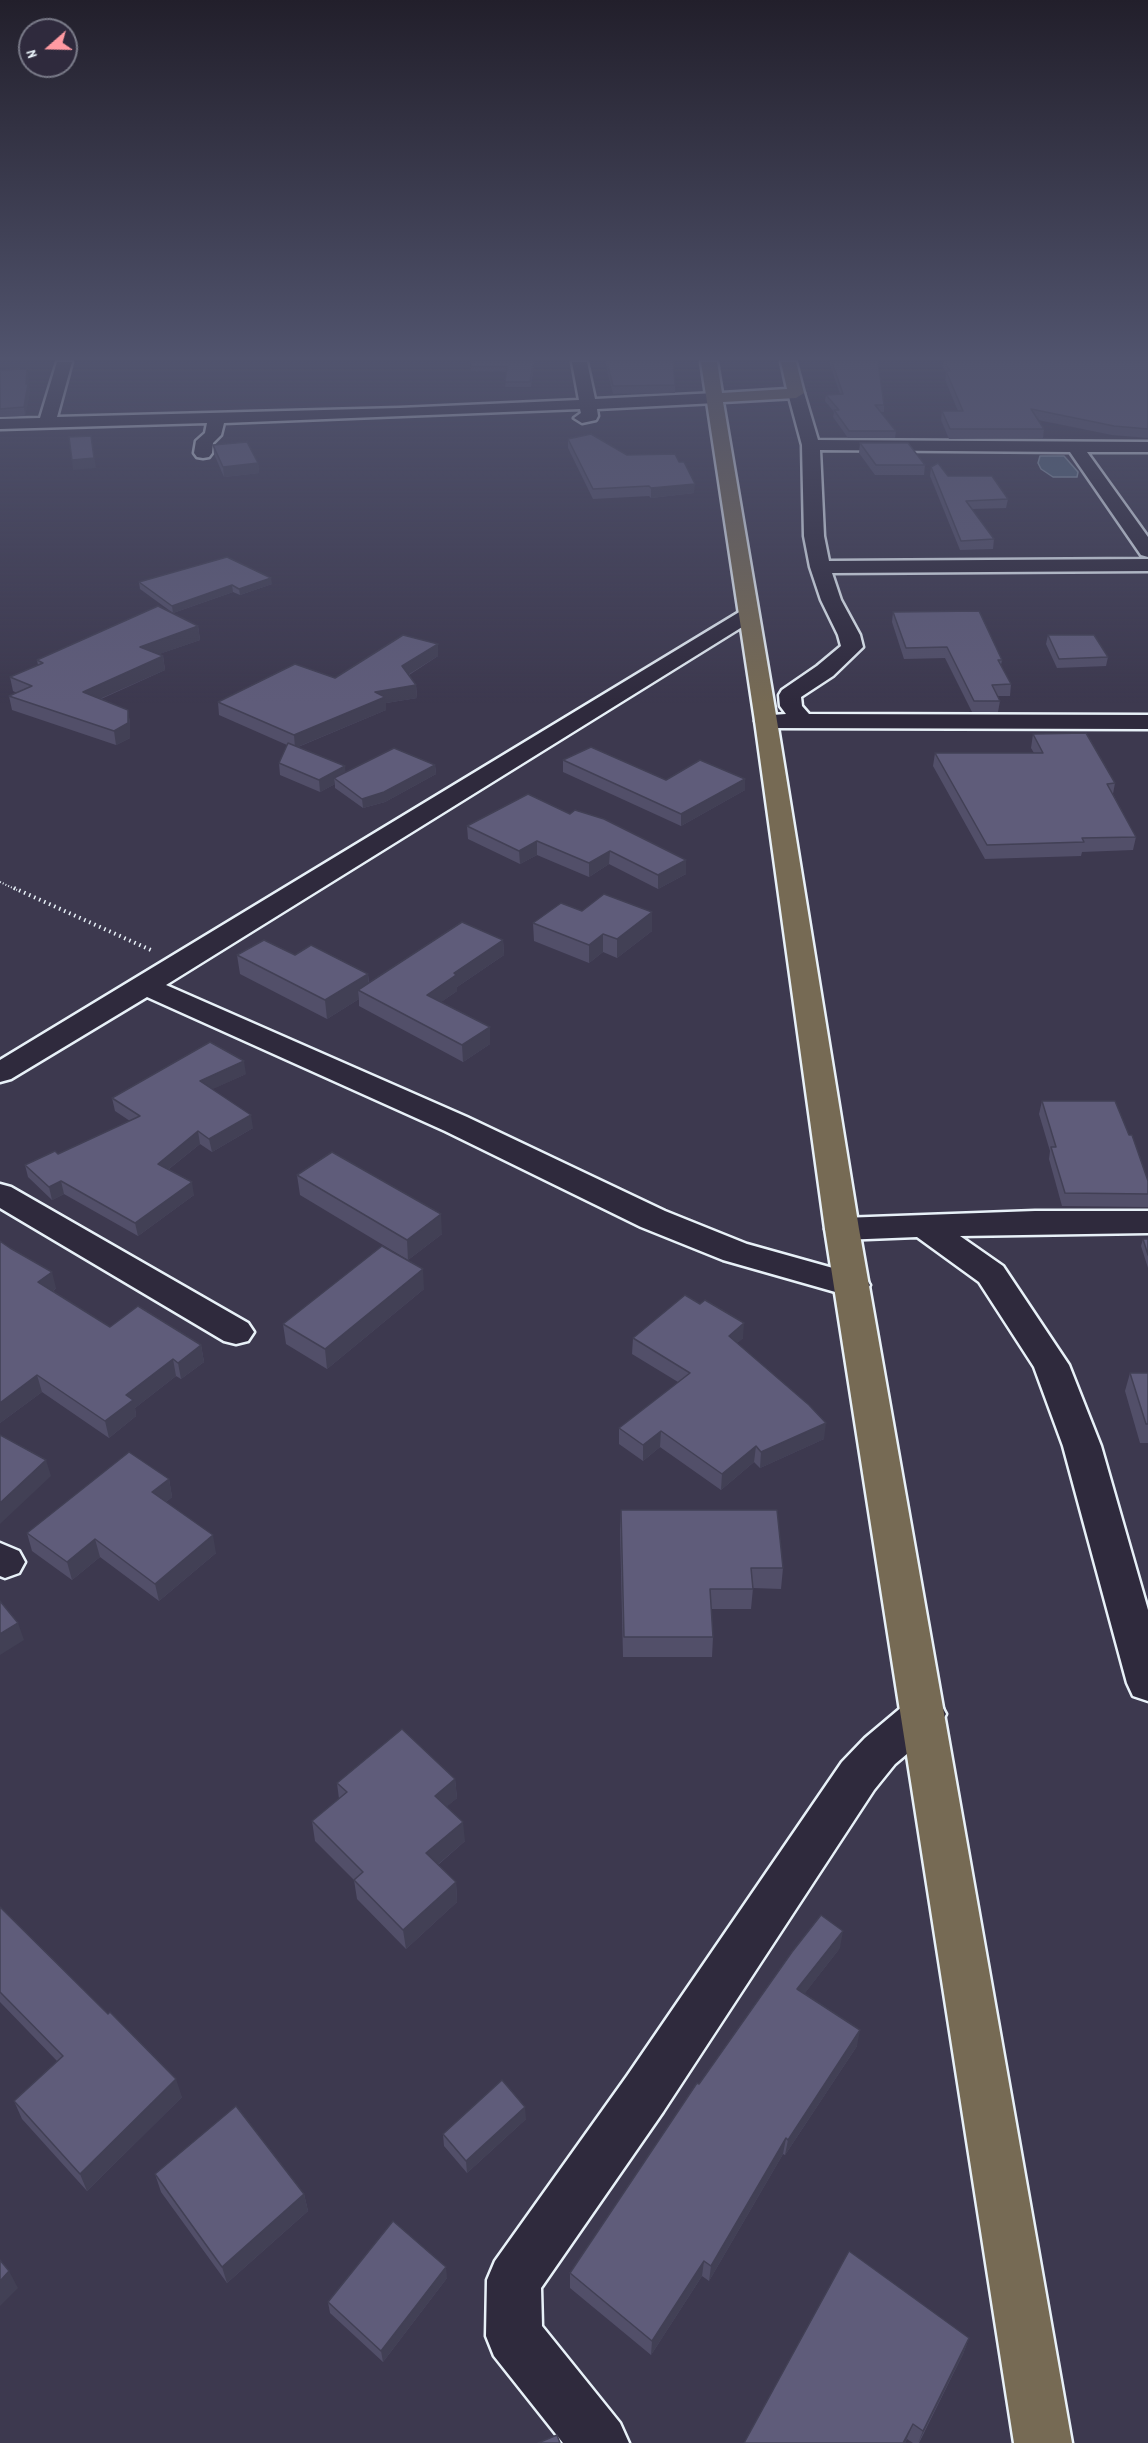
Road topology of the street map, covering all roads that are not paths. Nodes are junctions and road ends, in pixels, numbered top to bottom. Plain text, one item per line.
1 (728, 476) edge
2 (812, 476) edge
3 (1096, 476) edge
4 (1148, 551) edge
5 (1148, 565) edge
6 (819, 567) junction
7 (748, 615) junction
8 (766, 721) junction
9 (802, 721) junction
10 (1148, 722) edge
11 (146, 986) junction
12 (0, 1073) edge
13 (0, 1194) edge
14 (1148, 1222) edge
15 (924, 1226) junction
16 (842, 1229) junction
17 (854, 1285) junction
18 (236, 1332) dead end
19 (1148, 1683) edge
20 (924, 1714) junction
21 (600, 2443) edge
22 (1043, 2443) edge

1 - 7 main road
2 - 6 street
3 - 4 street
5 - 6 street
6 - 9 street
7 - 8 main road
7 - 11 street
8 - 9 street
8 - 16 main road
9 - 10 street
11 - 12 street
11 - 17 street
13 - 18 street
14 - 15 street
15 - 16 street
15 - 19 street
16 - 17 main road
17 - 20 main road
20 - 21 street
20 - 22 main road

